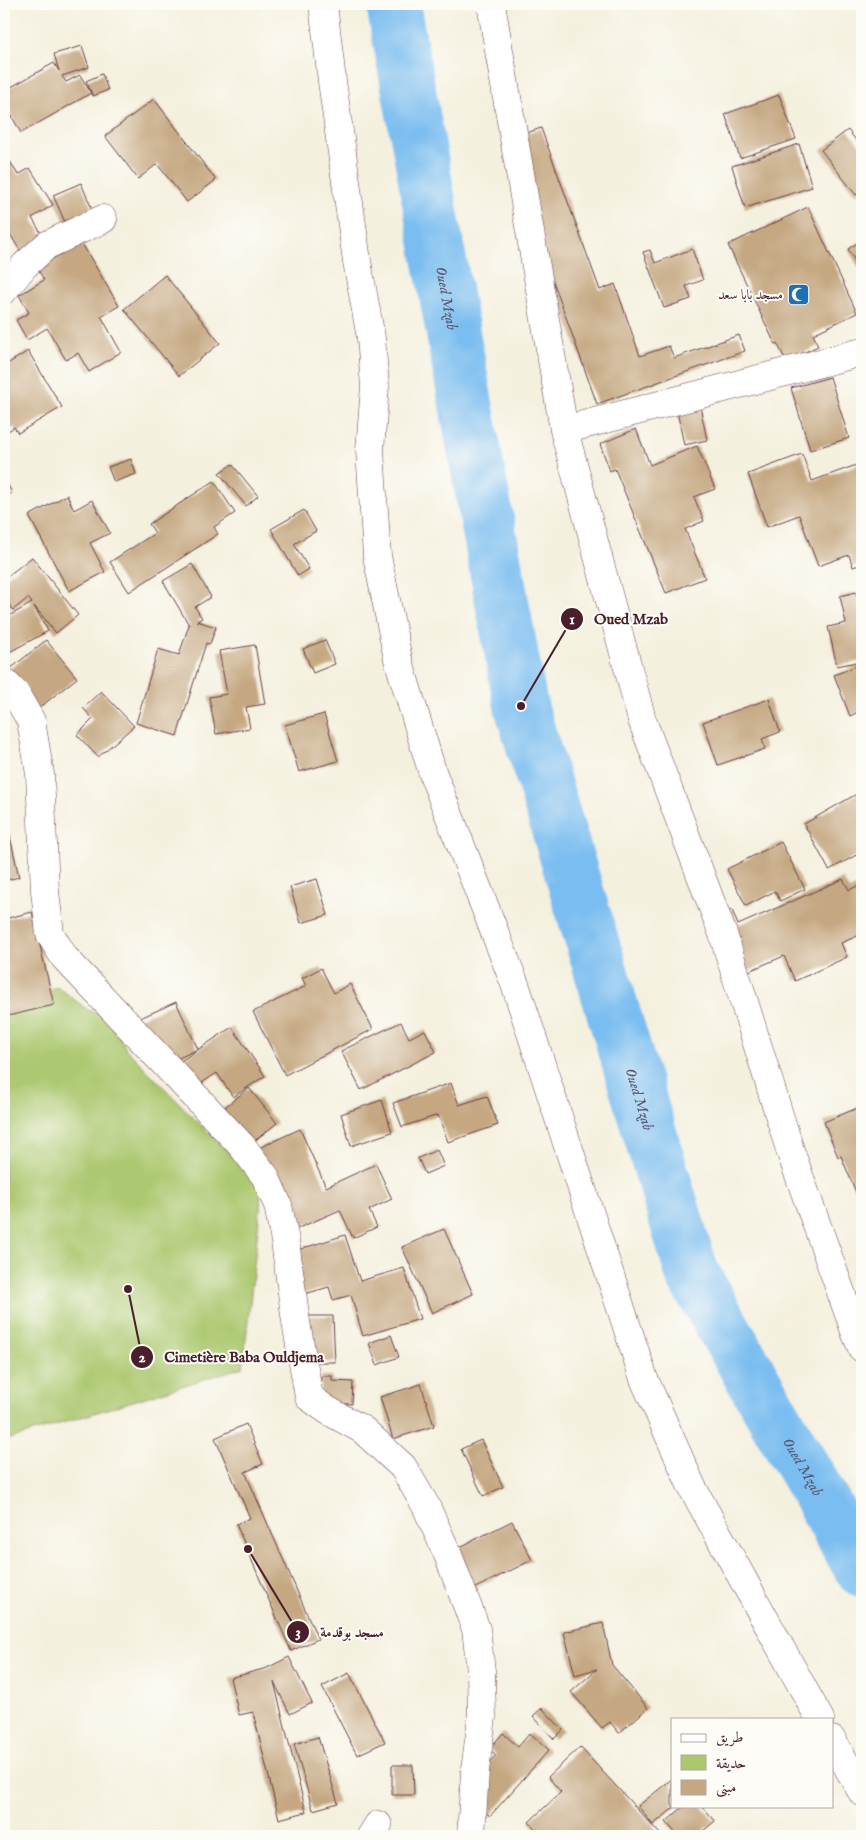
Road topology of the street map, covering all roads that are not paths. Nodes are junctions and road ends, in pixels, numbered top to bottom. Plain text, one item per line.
1 (323, 4) edge
2 (491, 4) edge
3 (103, 219) dead end
4 (4, 290) edge
5 (862, 352) edge
6 (564, 430) junction
7 (4, 682) edge
8 (862, 1348) edge
9 (819, 1718) edge
10 (834, 1743) edge
11 (862, 1792) edge
12 (472, 1836) edge

1 - 9 street
2 - 6 street
3 - 4 street
5 - 6 street
6 - 8 street
7 - 12 street
10 - 11 street

